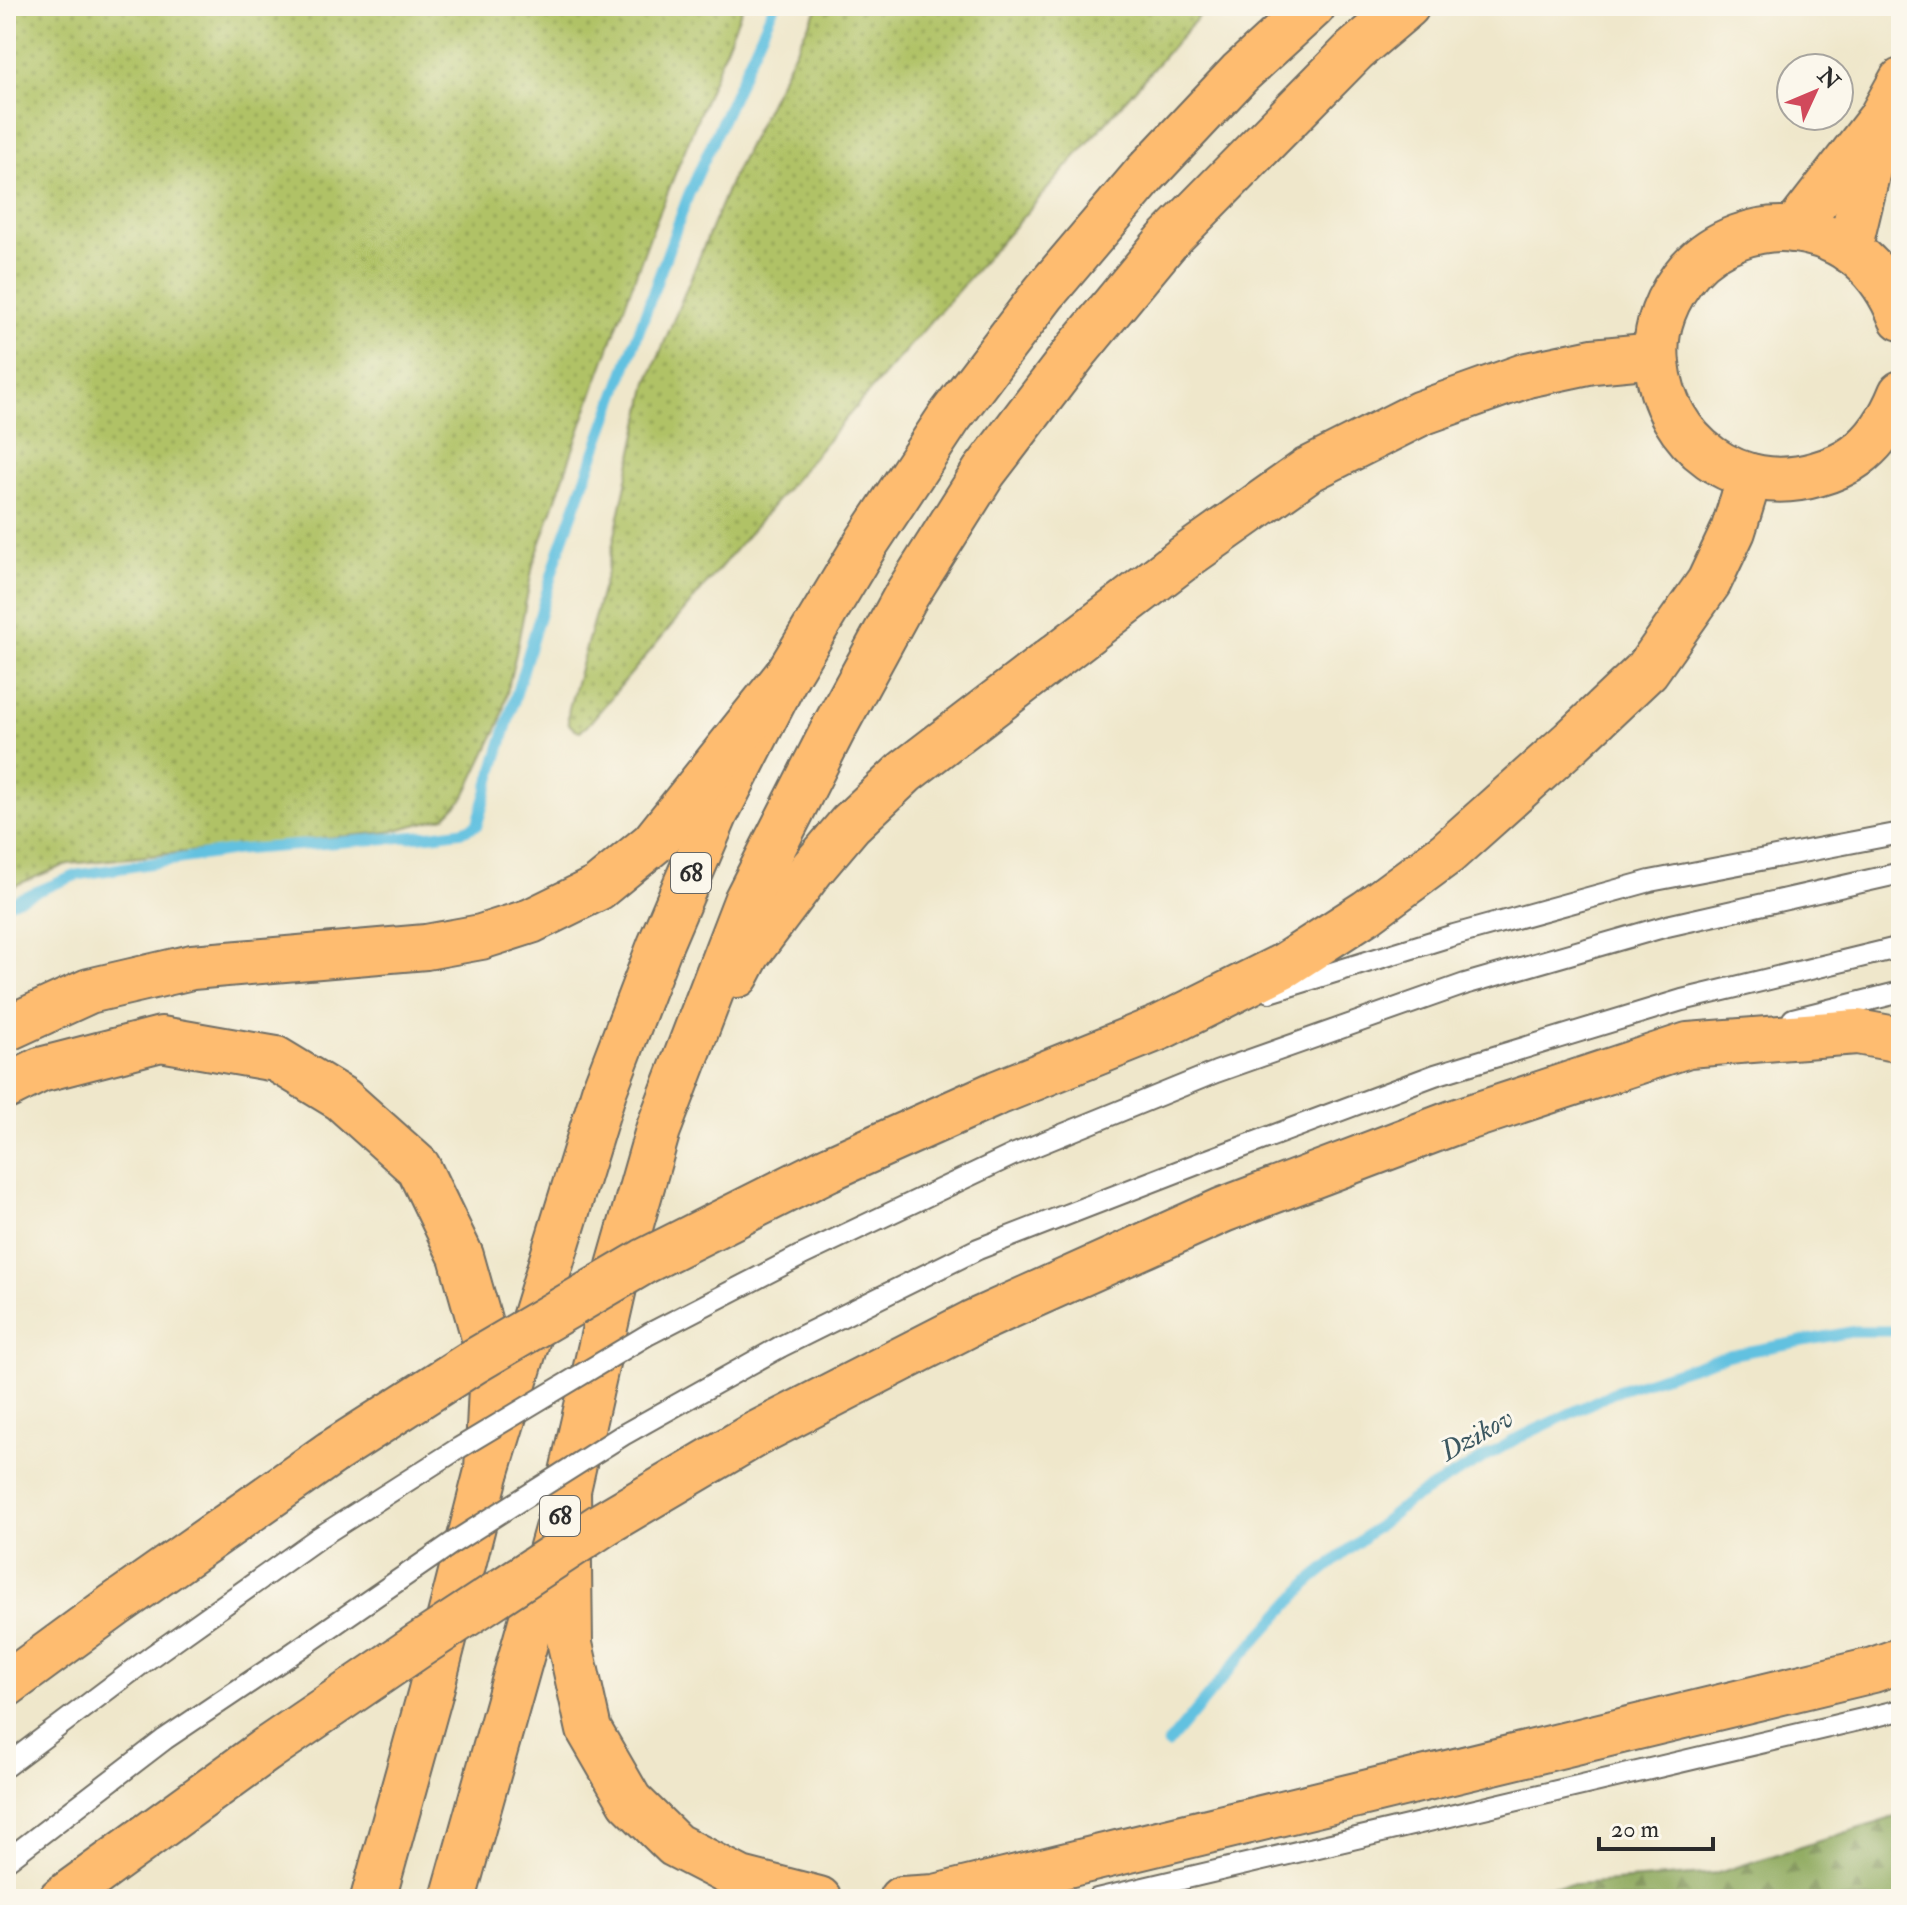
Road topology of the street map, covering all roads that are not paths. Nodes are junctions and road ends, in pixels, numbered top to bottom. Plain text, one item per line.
1 (1313, 6) edge
2 (1407, 6) edge
3 (1901, 81) edge
4 (1880, 119) junction
5 (1794, 230) junction
6 (1849, 250) junction
7 (1901, 318) edge
8 (1656, 355) junction
9 (1898, 411) edge
10 (1750, 476) junction
11 (787, 675) junction
12 (1901, 833) edge
13 (1901, 873) edge
14 (1901, 947) edge
15 (1901, 992) edge
16 (1161, 1027) junction
17 (6, 1029) edge
18 (1901, 1040) edge
19 (1688, 1045) junction
20 (6, 1087) edge
21 (658, 1130) junction
22 (487, 1471) junction
23 (568, 1490) junction
24 (1901, 1660) edge
25 (6, 1685) edge
26 (1901, 1710) edge
27 (6, 1766) edge
28 (6, 1861) edge
29 (61, 1899) edge
30 (373, 1899) edge
31 (453, 1899) edge
32 (819, 1899) edge
33 (901, 1899) edge
34 (1097, 1899) edge

1 - 11 main road, 68
2 - 21 main road, 68
3 - 4 main road
4 - 5 main road
4 - 6 main road
5 - 6 main road
5 - 8 main road
6 - 7 main road
8 - 10 main road
8 - 21 main road
9 - 10 main road
10 - 16 main road
11 - 17 main road
11 - 22 main road, 68
12 - 16 lane
13 - 27 lane, bridge
14 - 28 lane, bridge
15 - 19 lane
16 - 25 main road, bridge
18 - 19 main road
19 - 29 main road, bridge
20 - 22 main road
21 - 23 main road, 68
22 - 30 main road, 68
23 - 31 main road, 68
23 - 32 main road
24 - 33 main road
26 - 34 lane

